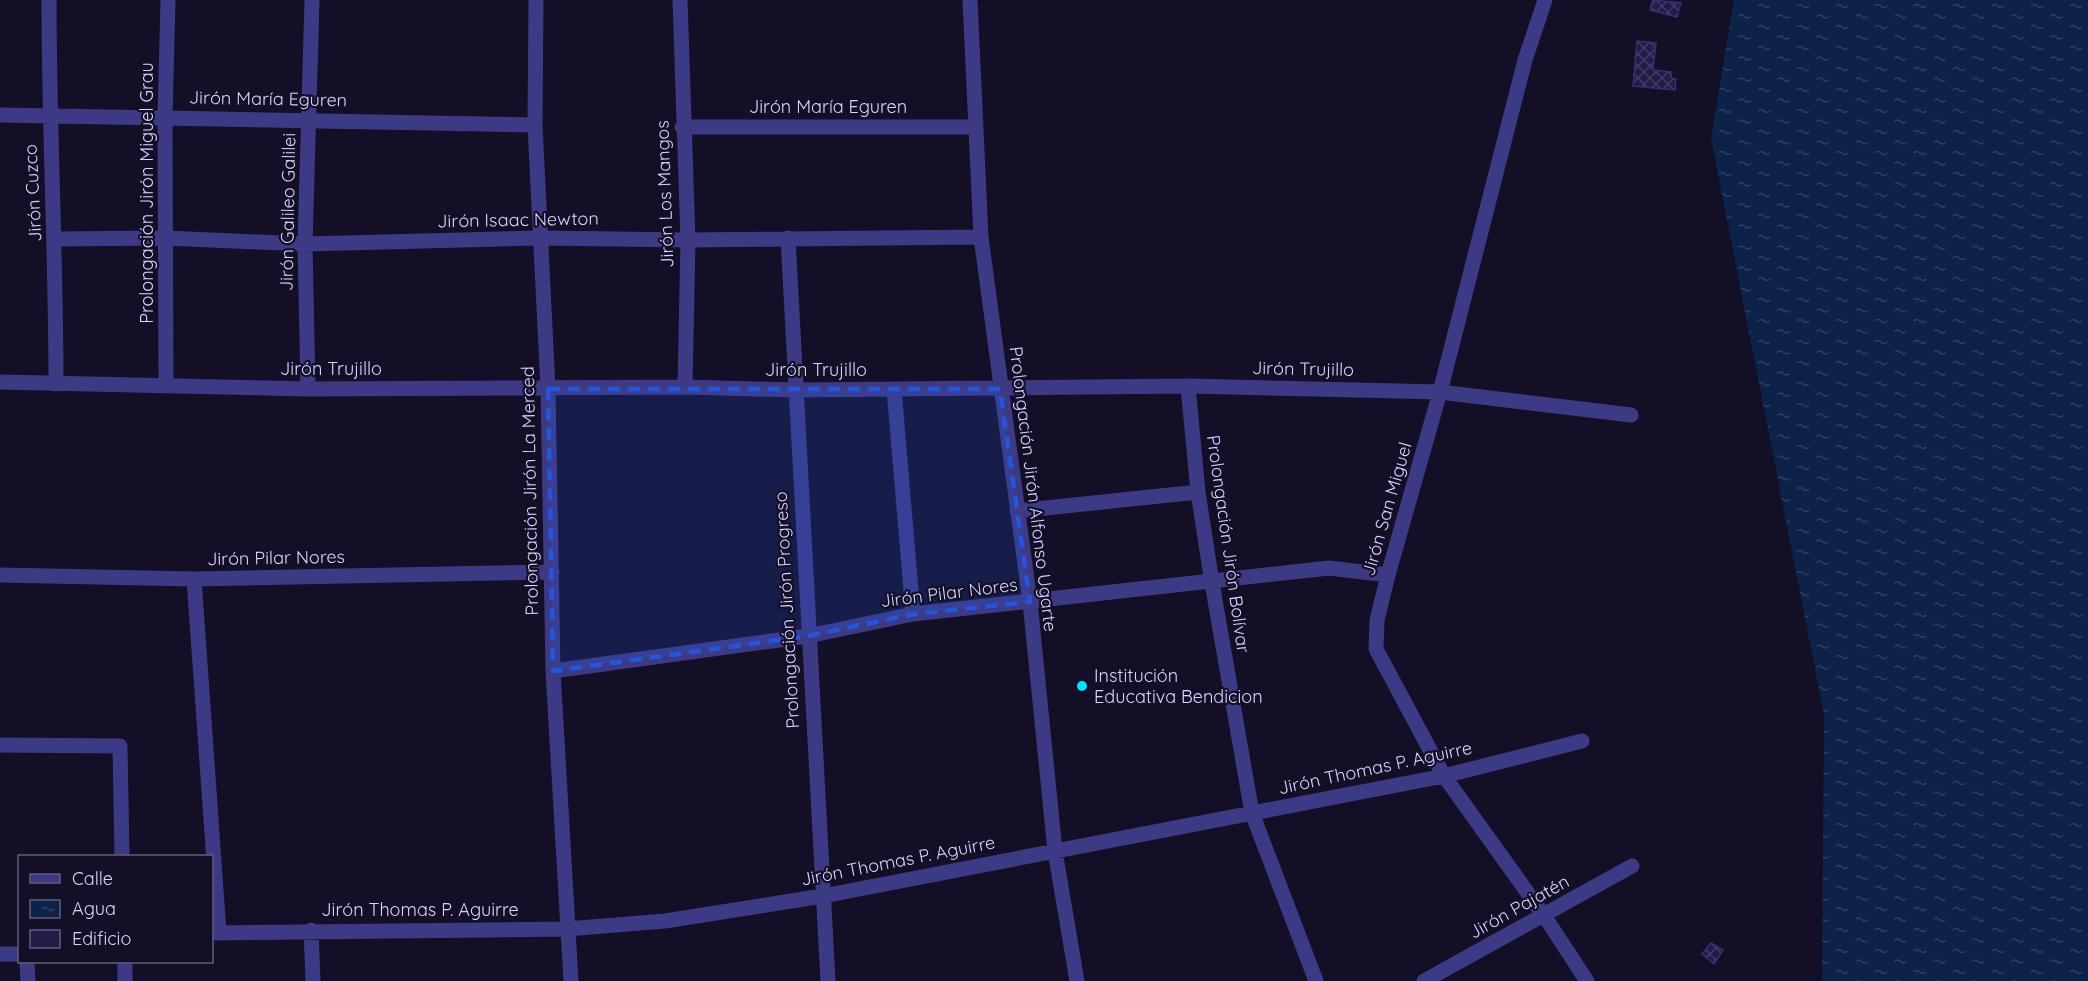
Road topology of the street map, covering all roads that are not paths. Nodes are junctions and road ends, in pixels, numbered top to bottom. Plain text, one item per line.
1 (49, 0) edge
2 (168, 0) edge
3 (312, 0) edge
4 (536, 0) edge
5 (680, 0) edge
6 (970, 0) edge
7 (1545, 0) edge
8 (0, 115) edge
9 (49, 117) junction
10 (165, 118) junction
11 (309, 119) junction
12 (535, 125) junction
13 (682, 127) junction
14 (974, 127) junction
15 (981, 237) junction
16 (165, 238) junction
17 (541, 238) junction
18 (788, 238) junction
19 (56, 239) junction
20 (688, 240) junction
21 (305, 244) junction
22 (0, 382) edge
23 (56, 384) junction
24 (166, 385) junction
25 (1188, 386) junction
26 (685, 387) junction
27 (308, 389) junction
28 (548, 389) junction
29 (894, 389) junction
30 (1000, 389) junction
31 (795, 390) junction
32 (1440, 392) junction
33 (1631, 415) dead end
34 (1198, 492) junction
35 (1017, 511) junction
36 (552, 572) junction
37 (0, 575) edge
38 (1388, 575) junction
39 (194, 579) junction
40 (1212, 583) junction
41 (1030, 602) junction
42 (913, 614) junction
43 (808, 636) junction
44 (553, 671) junction
45 (1582, 741) dead end
46 (0, 745) edge
47 (1444, 776) junction
48 (1252, 813) junction
49 (1055, 851) junction
50 (122, 855) edge
51 (210, 855) edge
52 (1632, 866) dead end
53 (823, 896) junction
54 (213, 898) edge
55 (1545, 917) junction
56 (566, 929) junction
57 (311, 930) junction
58 (215, 932) edge
59 (0, 954) edge
60 (18, 954) edge
61 (27, 963) edge
62 (125, 963) edge
63 (28, 981) edge
64 (125, 981) edge
65 (314, 981) edge
66 (571, 981) edge
67 (828, 981) edge
68 (1077, 981) edge
69 (1316, 981) edge
70 (1424, 981) edge
71 (1587, 981) edge

1 - 9 street, Jirón Cuzco
2 - 10 street, Prolongación Jirón Miguel Grau
3 - 11 street, Jirón Galileo Galilei
4 - 12 street, Prolongación Jirón La Merced
5 - 13 street, Jirón Los Mangos
6 - 14 street, Prolongación Jirón Alfonso Ugarte
7 - 32 street, Jirón San Miguel
8 - 9 street, Jirón María Eguren
9 - 10 street, Jirón María Eguren
9 - 19 street, Jirón Cuzco
10 - 11 street, Jirón María Eguren
10 - 16 street, Prolongación Jirón Miguel Grau
11 - 12 street, Jirón María Eguren
11 - 21 street, Jirón Galileo Galilei
12 - 17 street, Prolongación Jirón La Merced
13 - 14 street, Jirón María Eguren
13 - 20 street, Jirón Los Mangos
14 - 15 street, Prolongación Jirón Alfonso Ugarte
15 - 18 street, Jirón Isaac Newton
15 - 30 street, Prolongación Jirón Alfonso Ugarte
16 - 19 street, Jirón Isaac Newton
16 - 21 street, Jirón Isaac Newton
16 - 24 street, Prolongación Jirón Miguel Grau
17 - 20 street, Jirón Isaac Newton
17 - 21 street, Jirón Isaac Newton
17 - 28 street, Prolongación Jirón La Merced
18 - 20 street, Jirón Isaac Newton
18 - 31 street, Prolongación Jirón Progreso
19 - 23 street, Jirón Cuzco
20 - 26 street, Jirón Los Mangos
21 - 27 street, Jirón Galileo Galilei
22 - 23 street, Jirón Trujillo
23 - 24 street, Jirón Trujillo
24 - 27 street, Jirón Trujillo
25 - 30 street, Jirón Trujillo
25 - 32 street, Jirón Trujillo
25 - 34 street, Prolongación Jirón Bolívar
26 - 28 street, Jirón Trujillo
26 - 31 street, Jirón Trujillo
27 - 28 street, Jirón Trujillo
28 - 36 street, Prolongación Jirón La Merced
29 - 30 street, Jirón Trujillo
29 - 31 street, Jirón Trujillo
29 - 42 street
30 - 35 street, Prolongación Jirón Alfonso Ugarte
31 - 43 street, Prolongación Jirón Progreso
32 - 33 street, Jirón Trujillo
32 - 38 street, Jirón San Miguel
34 - 35 street
34 - 40 street, Prolongación Jirón Bolívar
35 - 41 street, Prolongación Jirón Alfonso Ugarte
36 - 39 street, Jirón Pilar Nores
36 - 44 street, Prolongación Jirón La Merced
37 - 39 street, Jirón Pilar Nores
38 - 40 street, Jirón Pilar Nores
38 - 47 street, Jirón San Miguel
39 - 51 street
40 - 41 street, Jirón Pilar Nores
40 - 48 street, Prolongación Jirón Bolívar
41 - 42 street, Jirón Pilar Nores
41 - 49 street, Prolongación Jirón Alfonso Ugarte
42 - 43 street, Jirón Pilar Nores
43 - 44 street, Jirón Pilar Nores
43 - 53 street, Prolongación Jirón Progreso
44 - 56 street, Prolongación Jirón La Merced
45 - 47 street, Jirón Thomas P. Aguirre
46 - 50 street
47 - 48 street, Jirón Thomas P. Aguirre
47 - 55 street, Jirón San Miguel
48 - 49 street, Jirón Thomas P. Aguirre
48 - 69 street, Prolongación Jirón Bolívar
49 - 53 street, Jirón Thomas P. Aguirre
49 - 68 street, Prolongación Jirón Alfonso Ugarte
52 - 55 street, Jirón Pajatén
53 - 56 street, Jirón Thomas P. Aguirre
53 - 67 street, Prolongación Jirón Progreso
54 - 58 street
55 - 70 street, Jirón Pajatén
55 - 71 street, Jirón San Miguel
56 - 57 street, Jirón Thomas P. Aguirre
56 - 66 street, Prolongación Jirón La Merced
57 - 58 street, Jirón Thomas P. Aguirre
57 - 65 street
59 - 60 street
61 - 63 street
62 - 64 street

